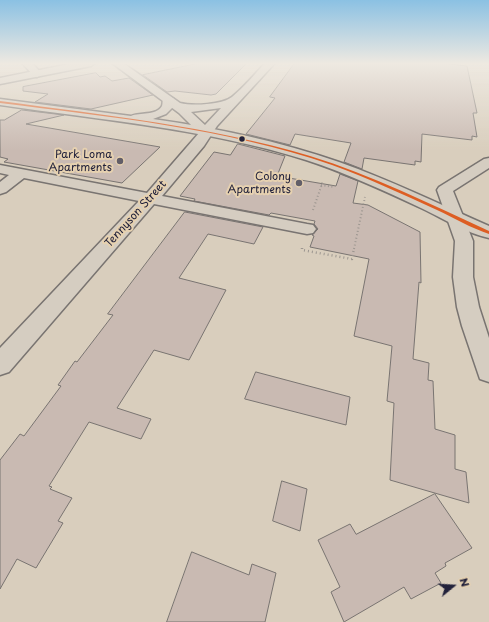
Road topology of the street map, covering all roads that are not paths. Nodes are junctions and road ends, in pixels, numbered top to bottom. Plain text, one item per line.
1 (158, 92) edge
2 (244, 92) edge
3 (236, 100) junction
4 (172, 102) junction
5 (3, 104) edge
6 (120, 119) junction
7 (206, 132) junction
8 (489, 162) edge
9 (0, 169) edge
10 (22, 173) junction
11 (0, 188) edge
12 (151, 198) junction
13 (456, 219) junction
14 (306, 229) road end
15 (489, 233) edge
16 (0, 365) edge
17 (489, 371) edge

1 - 4 street
2 - 3 street, Tennyson Street
3 - 4 street
3 - 7 street, Tennyson Street
4 - 6 street
4 - 7 street
5 - 6 street
6 - 7 street
7 - 12 street, Tennyson Street
7 - 13 street
8 - 13 street
9 - 10 street
10 - 11 street
10 - 12 street
12 - 14 street
12 - 16 street, Tennyson Street
13 - 15 street
13 - 17 street

